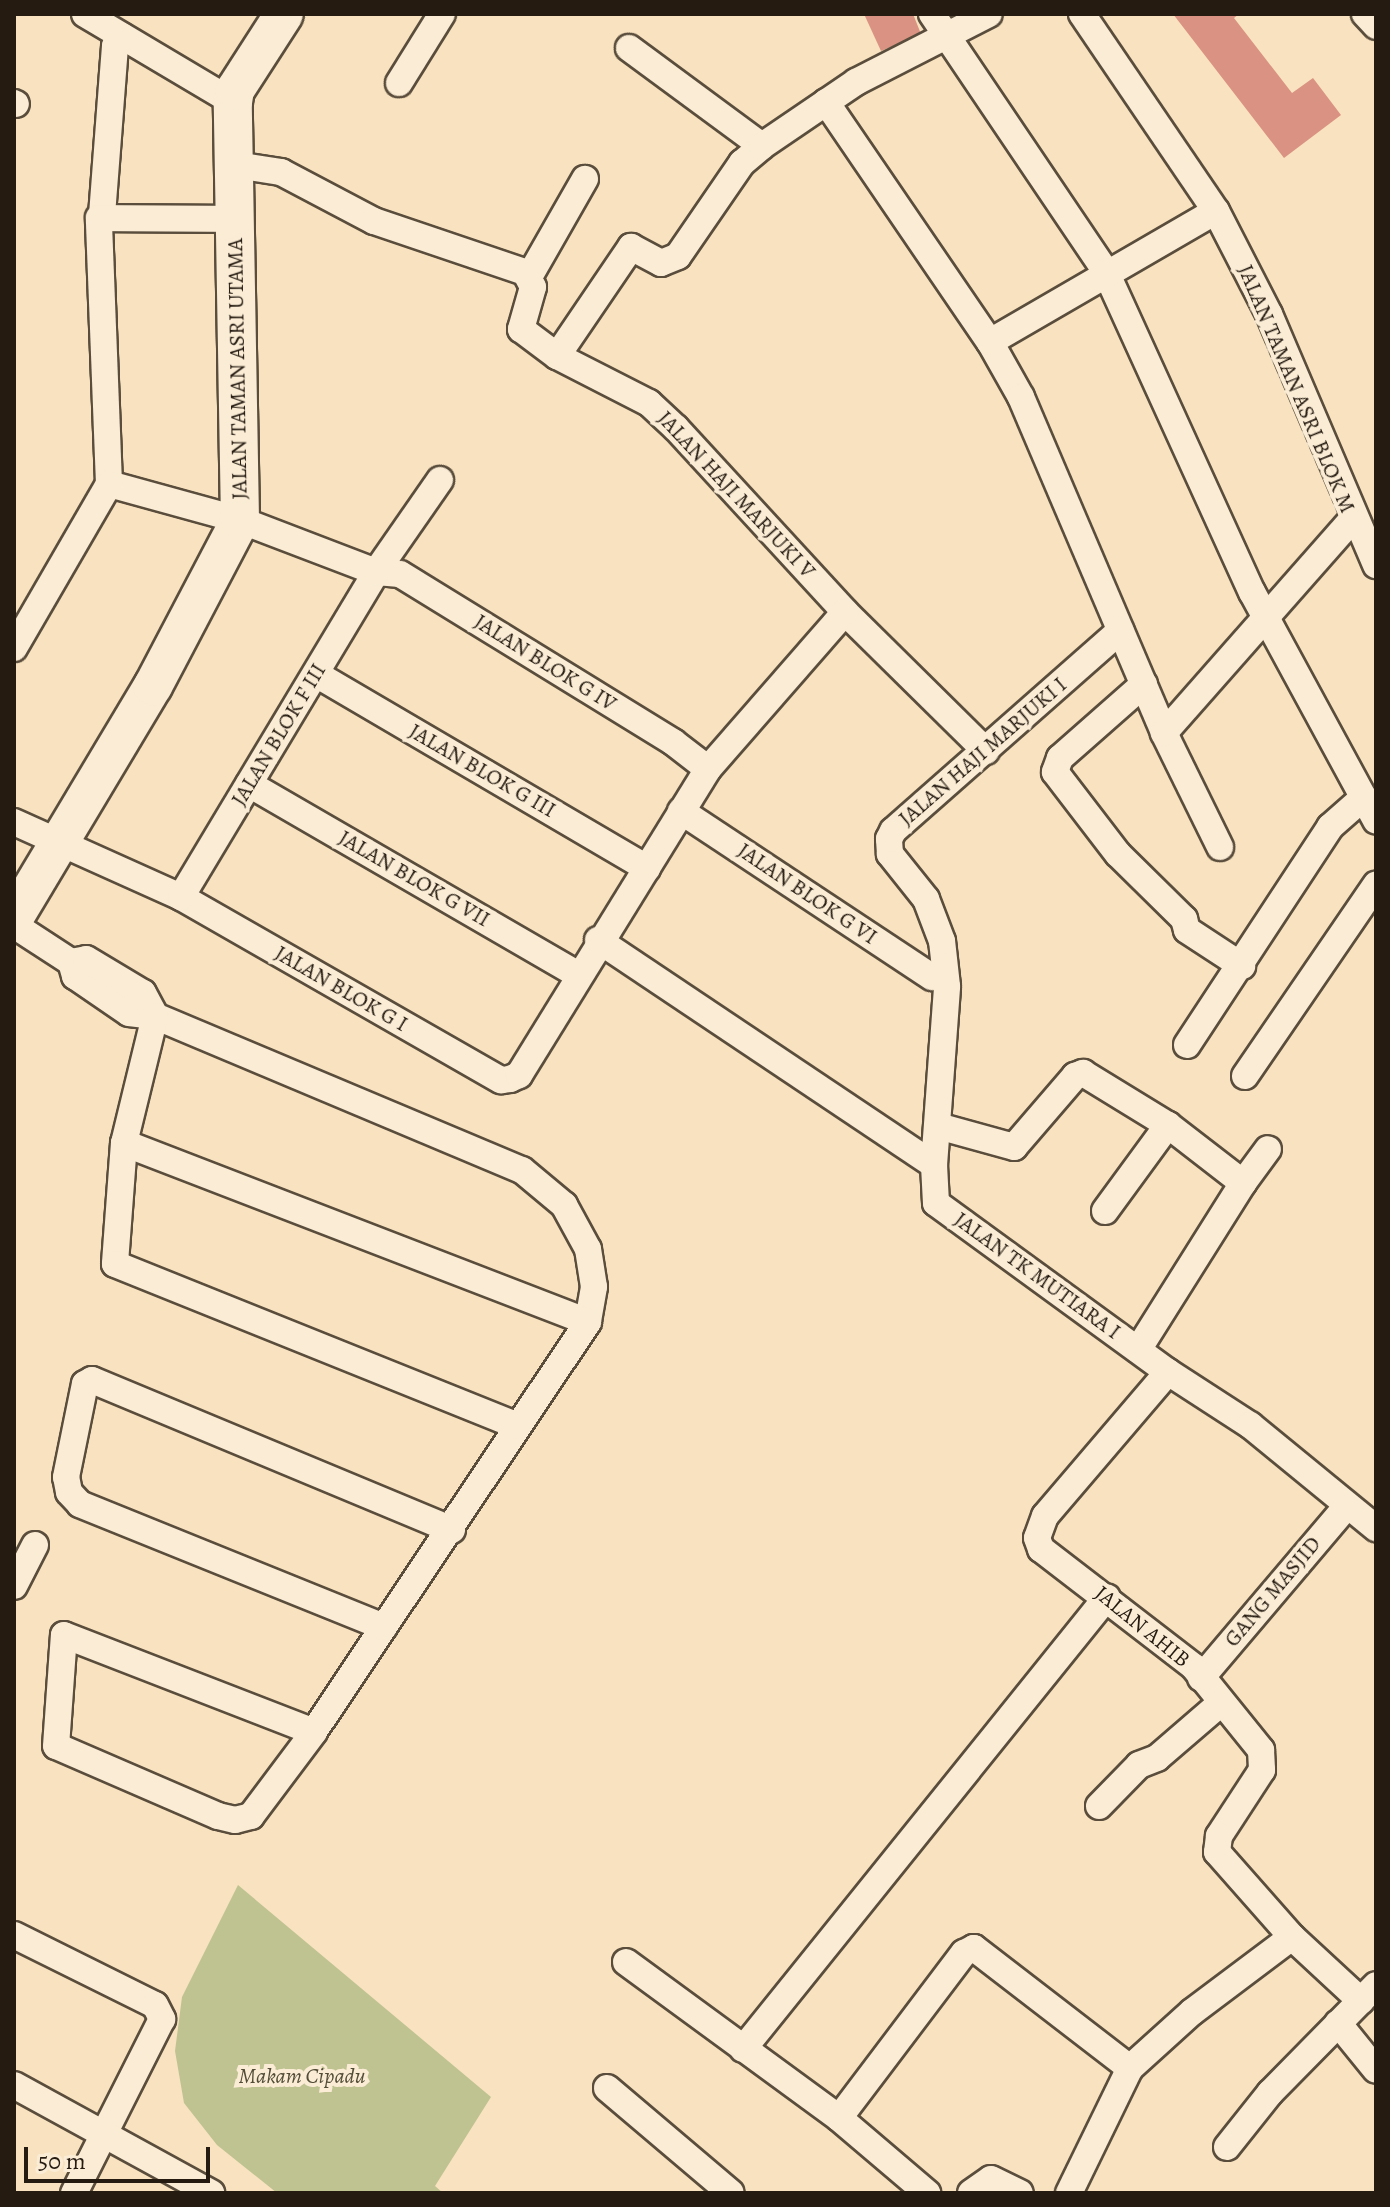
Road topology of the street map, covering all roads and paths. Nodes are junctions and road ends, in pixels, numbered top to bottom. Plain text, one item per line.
1 (85, 14) edge
2 (284, 14) edge
3 (442, 14) edge
4 (932, 14) edge
5 (989, 14) edge
6 (1082, 14) edge
7 (1365, 14) edge
8 (115, 26) edge
9 (1376, 26) edge
10 (945, 37) junction
11 (629, 48) dead end
12 (399, 83) dead end
13 (233, 102) junction
14 (826, 102) junction
15 (762, 146) junction
16 (236, 165) junction
17 (585, 179) dead end
18 (1216, 211) junction
19 (100, 219) junction
20 (236, 219) junction
21 (1106, 272) junction
22 (529, 277) junction
23 (990, 342) junction
24 (557, 356) junction
25 (440, 480) dead end
26 (109, 484) junction
27 (1352, 520) junction
28 (251, 524) junction
29 (1376, 565) edge
30 (376, 572) junction
31 (845, 612) junction
32 (1264, 614) junction
33 (1120, 631) junction
34 (14, 648) edge
35 (316, 674) junction
36 (1144, 684) junction
37 (1164, 733) junction
38 (986, 751) junction
39 (708, 769) junction
40 (249, 784) junction
41 (1370, 809) edge
42 (681, 811) junction
43 (14, 822) edge
44 (1220, 847) dead end
45 (52, 852) junction
46 (647, 868) junction
47 (1376, 885) edge
48 (181, 897) junction
49 (14, 918) edge
50 (14, 925) edge
51 (598, 940) junction
52 (1242, 966) junction
53 (578, 975) junction
54 (932, 977) dead end
55 (155, 1016) junction
56 (1187, 1045) dead end
57 (1245, 1076) dead end
58 (1168, 1125) junction
59 (938, 1126) junction
60 (124, 1143) junction
61 (1268, 1149) dead end
62 (934, 1165) junction
63 (1243, 1183) junction
64 (1105, 1211) dead end
65 (588, 1322) junction
66 (1138, 1350) junction
67 (1168, 1372) junction
68 (518, 1426) junction
69 (1346, 1507) junction
70 (1376, 1528) edge
71 (452, 1530) junction
72 (35, 1545) dead end
73 (14, 1586) edge
74 (1107, 1597) junction
75 (384, 1627) junction
76 (1201, 1678) junction
77 (1221, 1703) junction
78 (314, 1732) junction
79 (1099, 1806) dead end
80 (14, 1935) edge
81 (1292, 1937) junction
82 (626, 1962) dead end
83 (1369, 1993) edge
84 (1338, 2023) junction
85 (743, 2049) junction
86 (1130, 2068) junction
87 (1376, 2070) edge
88 (14, 2085) edge
89 (607, 2088) dead end
90 (839, 2118) junction
91 (105, 2133) junction
92 (1227, 2147) dead end
93 (923, 2192) edge
94 (74, 2193) edge
95 (211, 2193) edge
96 (731, 2193) edge
97 (971, 2193) edge
98 (1020, 2193) edge
99 (1069, 2193) edge

1 - 8 street
2 - 13 street, JALAN TAMAN ASRI UTAMA
3 - 12 street
4 - 10 street
5 - 10 street
6 - 18 street, JALAN TAMAN ASRI BLOK M
7 - 9 street
8 - 13 street
8 - 19 street
10 - 14 street
10 - 21 street
11 - 15 street
13 - 16 street, JALAN TAMAN ASRI UTAMA
14 - 15 street
14 - 23 street
15 - 24 street
16 - 20 street, JALAN TAMAN ASRI UTAMA
16 - 22 street
17 - 22 street
18 - 21 street
18 - 27 street, JALAN TAMAN ASRI BLOK M
19 - 20 street
19 - 26 street
20 - 28 street, JALAN TAMAN ASRI UTAMA
21 - 23 street
21 - 32 street
22 - 24 street, JALAN HAJI MARJUKI V
23 - 33 street
24 - 31 street, JALAN HAJI MARJUKI V
25 - 30 street, JALAN BLOK F III
26 - 28 street, JALAN BLOK G IV
26 - 34 street
27 - 29 street, JALAN TAMAN ASRI BLOK M
27 - 32 street
28 - 30 street, JALAN BLOK G IV
28 - 45 street, JALAN TAMAN ASRI UTAMA
30 - 35 street, JALAN BLOK F III
30 - 39 street, JALAN BLOK G IV
31 - 38 street, JALAN HAJI MARJUKI V
31 - 39 street
32 - 37 street
32 - 41 street
33 - 36 street
33 - 38 street, JALAN HAJI MARJUKI I
35 - 40 street, JALAN BLOK F III
35 - 46 street, JALAN BLOK G III
36 - 37 street
36 - 52 street
37 - 44 street
38 - 59 street, JALAN HAJI MARJUKI I
39 - 42 street
40 - 48 street, JALAN BLOK F III
40 - 53 street, JALAN BLOK G VII
41 - 52 street
42 - 46 street
42 - 54 street, JALAN BLOK G VI
43 - 45 street, JALAN BLOK G I
45 - 48 street, JALAN BLOK G I
45 - 49 street, JALAN TAMAN ASRI UTAMA
46 - 51 street
47 - 57 street
48 - 53 street, JALAN BLOK G I
50 - 55 street
51 - 53 street
51 - 62 street
52 - 56 street
55 - 60 street
55 - 65 street
58 - 59 street
58 - 63 street
58 - 64 street
59 - 62 street, JALAN HAJI MARJUKI I
60 - 65 street
60 - 68 street
61 - 63 street
62 - 66 street, JALAN TK MUTIARA I
63 - 66 street
65 - 68 street
66 - 67 street, JALAN TK MUTIARA I
67 - 69 street, JALAN TK MUTIARA I
67 - 74 street, JALAN AHIB
68 - 71 street
69 - 70 street, JALAN TK MUTIARA I
69 - 76 street, GANG MASJID
71 - 75 street
71 - 75 street
72 - 73 street
74 - 76 street, JALAN AHIB
74 - 85 street
75 - 78 street
76 - 77 street, JALAN AHIB
77 - 79 street
77 - 81 street, JALAN AHIB
78 - 78 street
80 - 91 street
81 - 83 street
81 - 86 street
82 - 85 street
83 - 84 street
84 - 87 street
84 - 92 street
85 - 90 street
86 - 90 street
86 - 99 street
88 - 91 street
89 - 96 street
90 - 93 street
91 - 94 street
91 - 95 street
97 - 98 street

